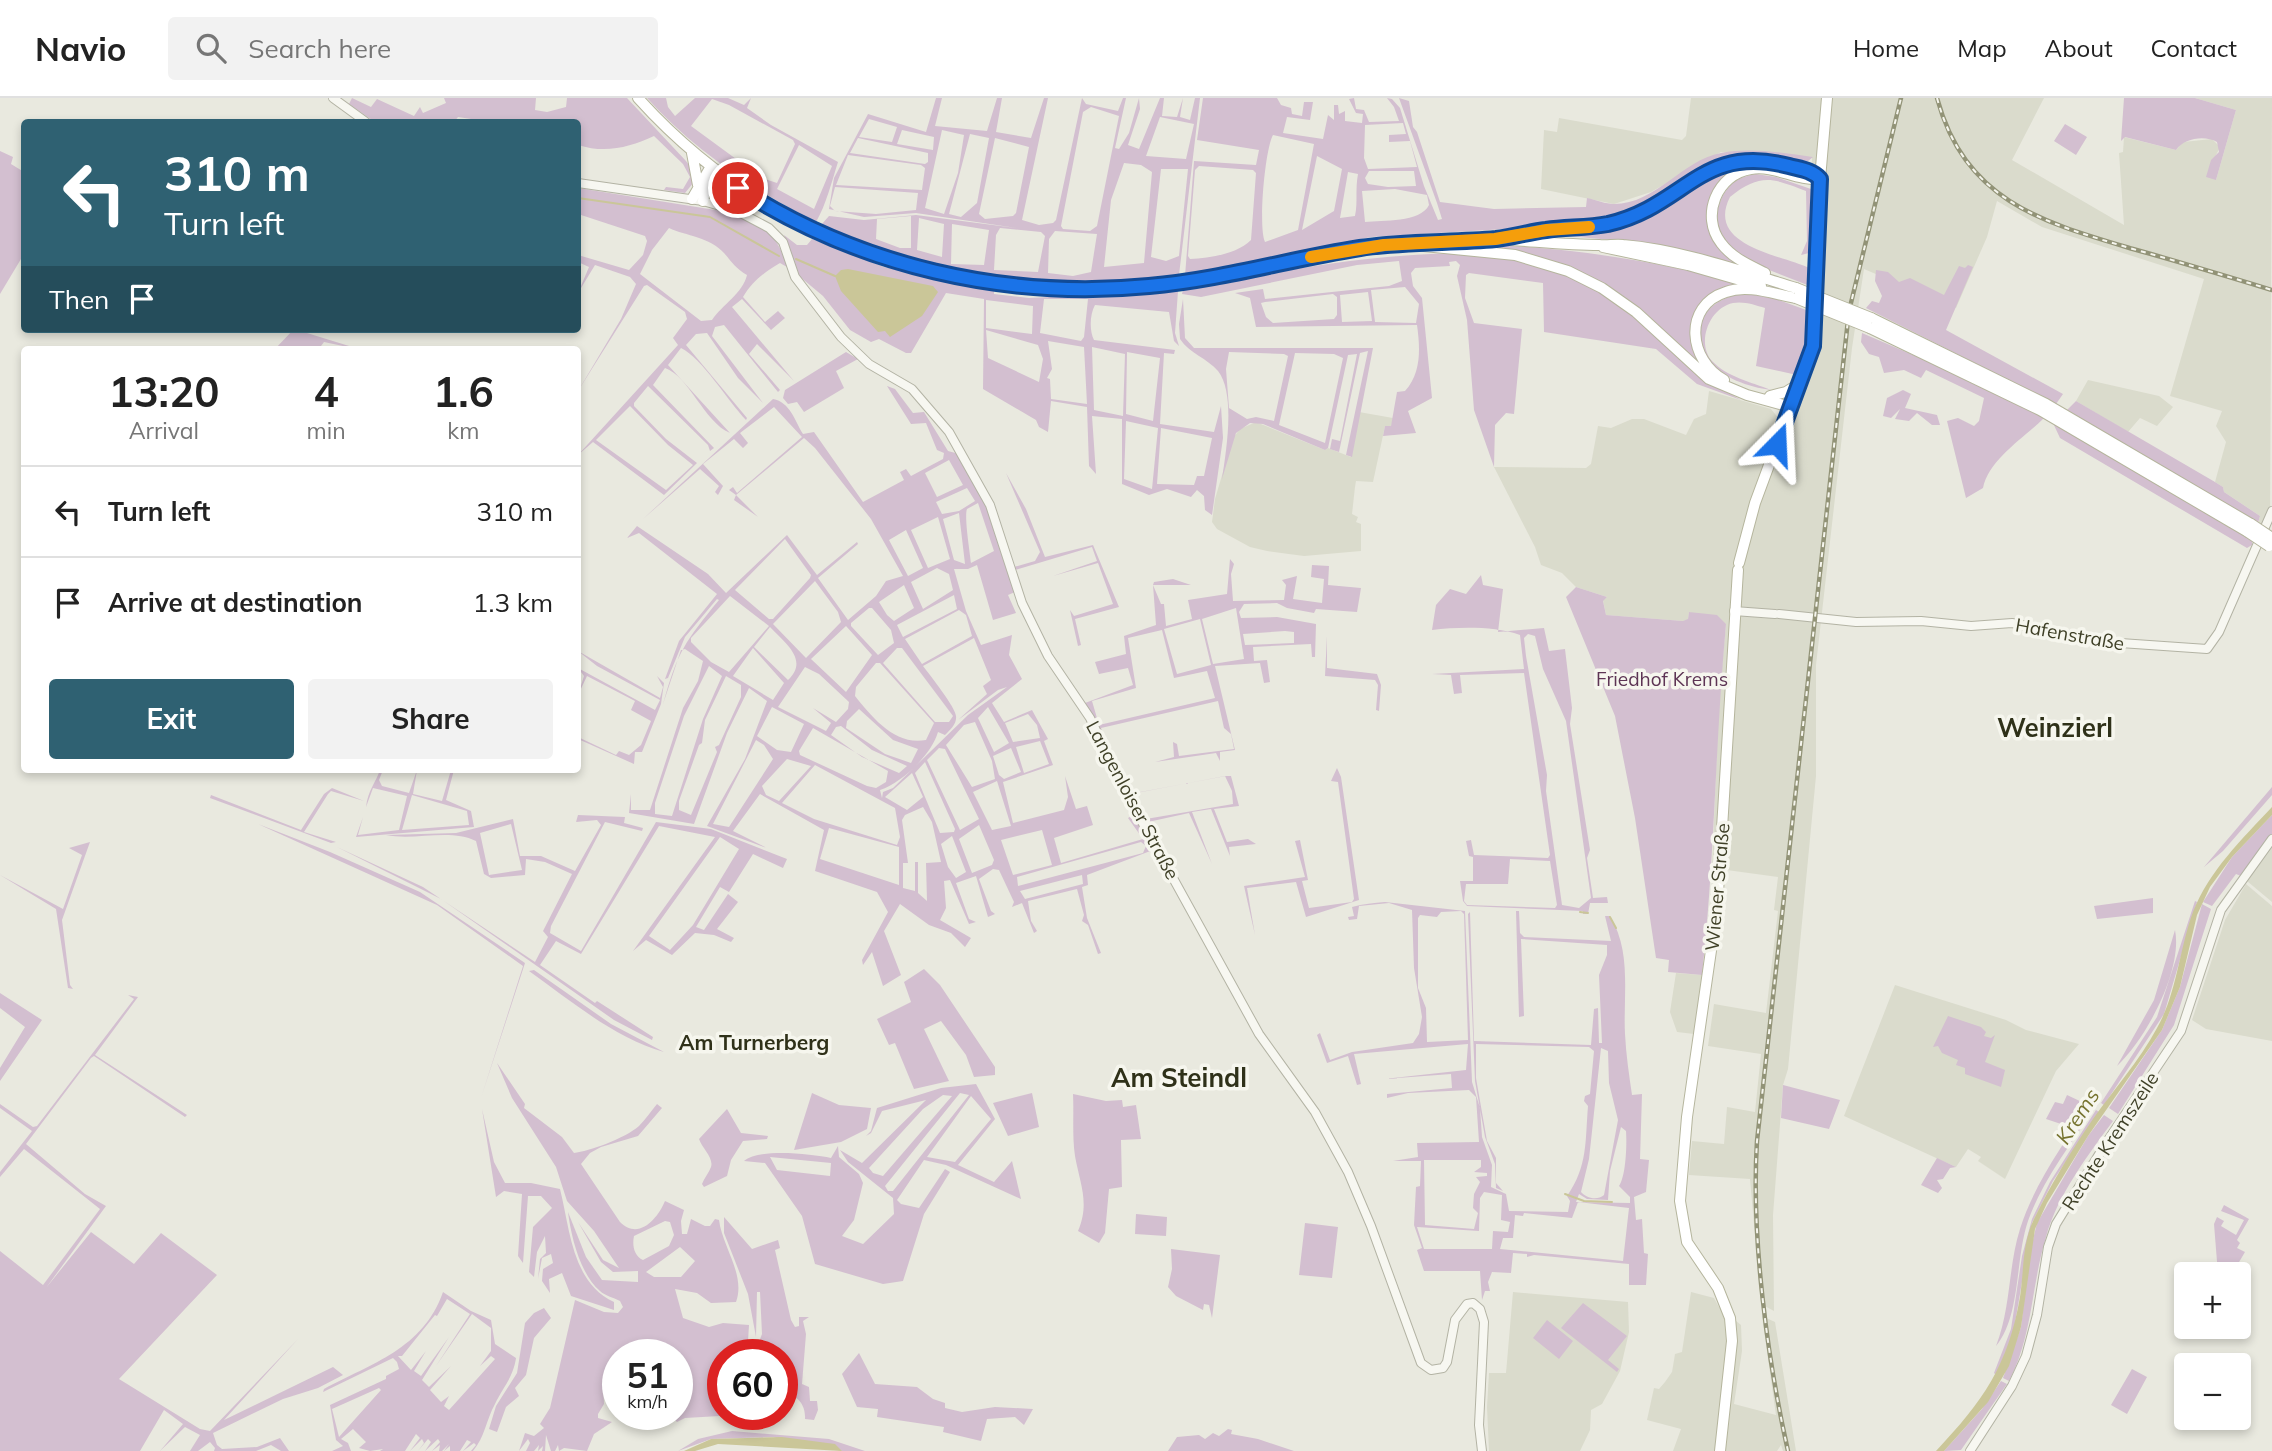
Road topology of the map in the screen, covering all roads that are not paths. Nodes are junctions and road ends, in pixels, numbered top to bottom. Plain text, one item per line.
1 (333, 98) edge
2 (638, 98) edge
3 (1827, 98) edge
4 (362, 119) edge
5 (692, 153) junction
6 (713, 170) junction
7 (1820, 179) junction
8 (581, 183) edge
9 (698, 185) junction
10 (697, 200) junction
11 (1495, 239) junction
12 (1408, 243) junction
13 (1796, 293) junction
14 (1801, 382) junction
15 (1770, 396) junction
16 (1791, 407) junction
17 (2272, 511) edge
18 (2271, 544) edge
19 (1734, 611) junction
20 (2272, 839) edge
21 (1482, 1451) edge
22 (1720, 1451) edge
23 (1970, 1451) edge

1 - 4 street
2 - 5 main road
3 - 7 main road, Wiener Straße
5 - 6 main road
5 - 9 main road
6 - 9 main road
6 - 10 main road
6 - 12 main road
7 - 11 main road
7 - 13 main road
7 - 14 main road, Wiener Straße
8 - 10 street, Langenloiser Straße
9 - 10 main road
10 - 21 street, Langenloiser Straße
11 - 12 main road
11 - 13 main road
12 - 16 main road
13 - 15 main road
13 - 18 main road, bridge
14 - 15 main road
14 - 16 main road, Wiener Straße
15 - 16 main road
16 - 19 main road, Wiener Straße
17 - 19 street, Hafenstraße
19 - 22 main road, Wiener Straße
20 - 23 street, Rechte Kremszeile

